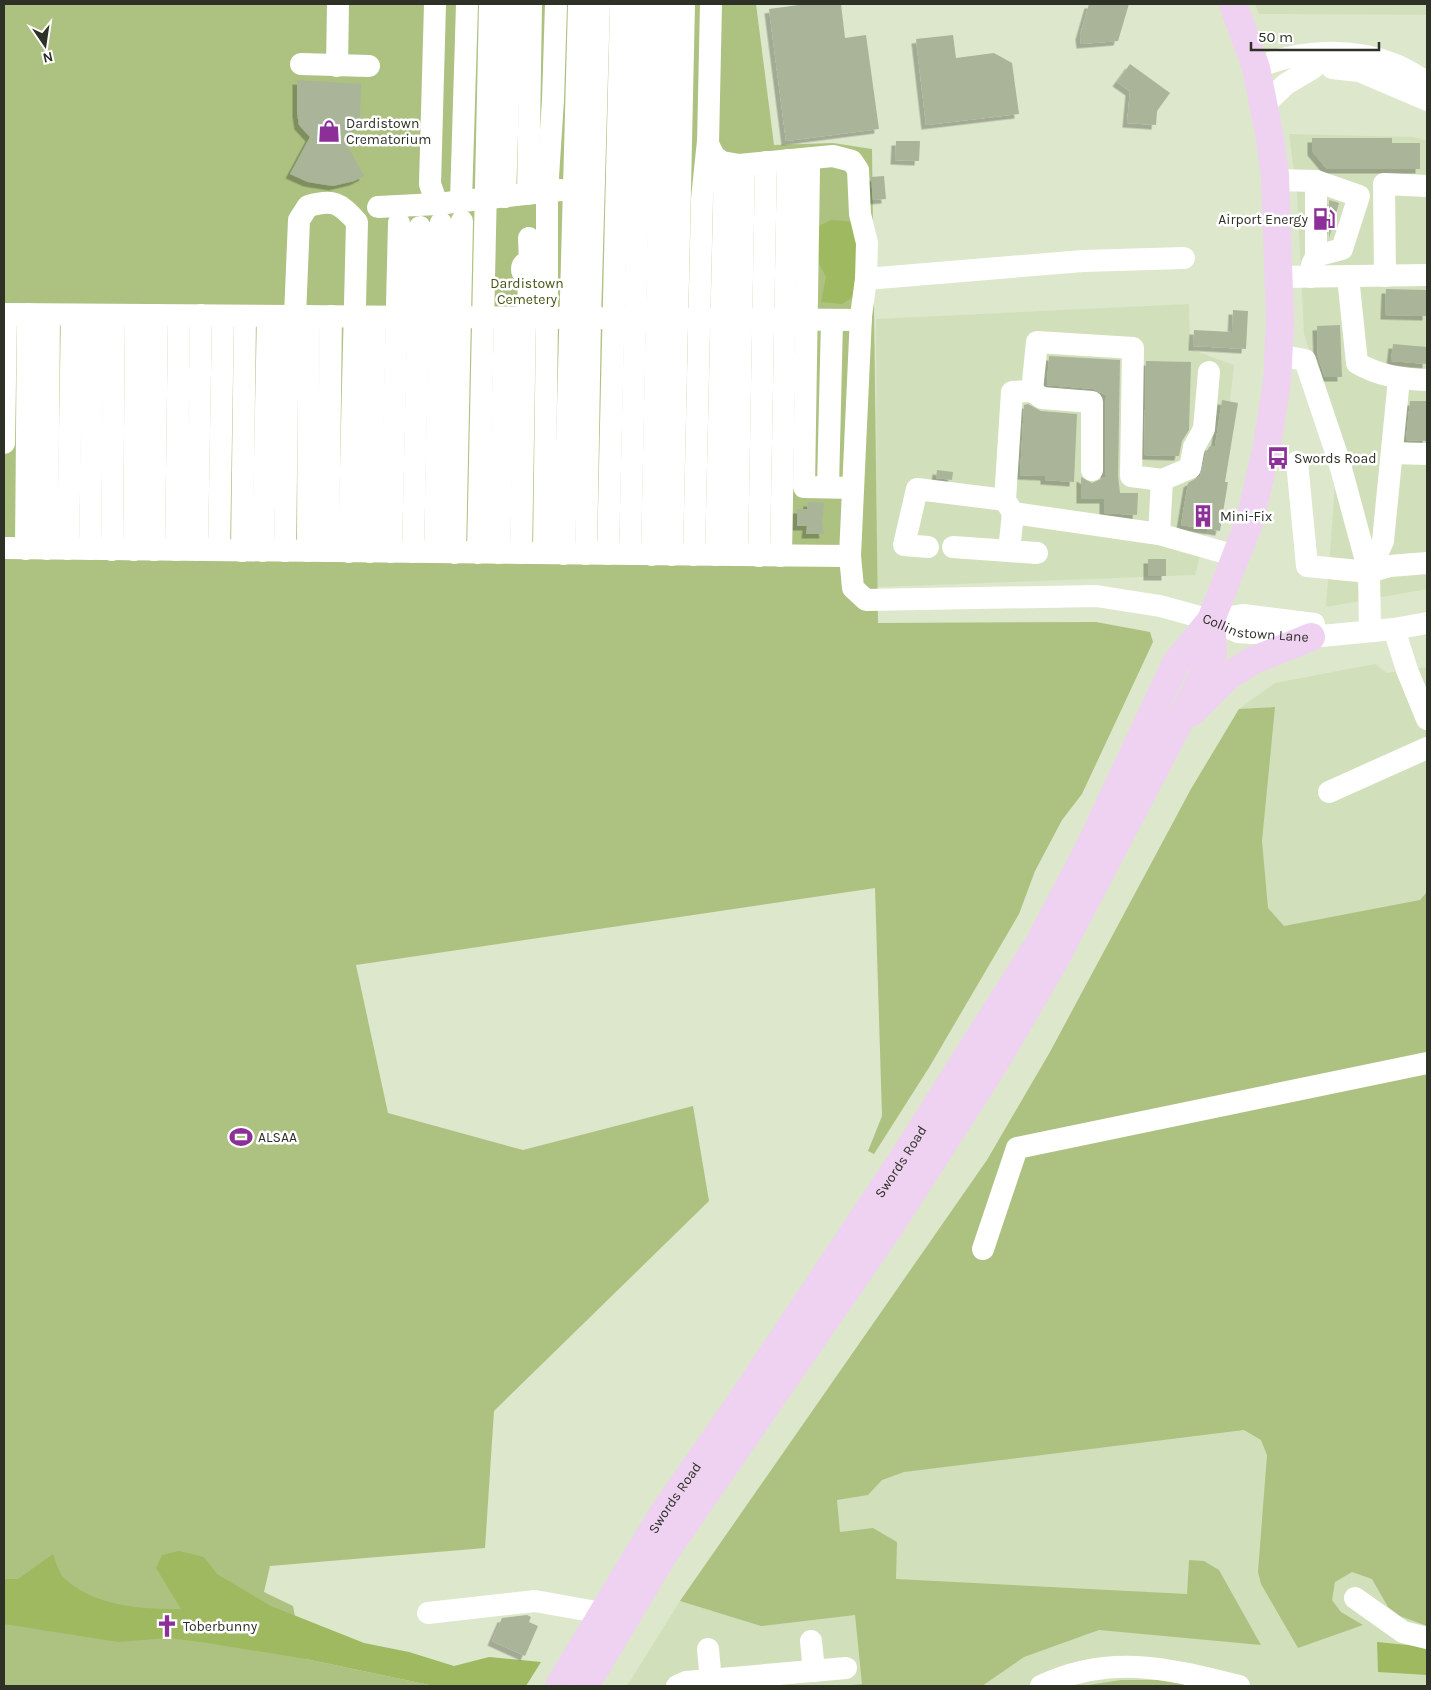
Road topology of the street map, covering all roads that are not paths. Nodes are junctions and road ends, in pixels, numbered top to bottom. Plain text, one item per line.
1 (338, 4) edge
2 (435, 4) edge
3 (467, 4) edge
4 (490, 4) edge
5 (511, 4) edge
6 (531, 4) edge
7 (556, 4) edge
8 (579, 4) edge
9 (599, 4) edge
10 (622, 4) edge
11 (642, 4) edge
12 (663, 4) edge
13 (684, 4) edge
14 (711, 4) edge
15 (1232, 4) edge
16 (302, 64) dead end
17 (337, 66) junction
18 (369, 66) dead end
19 (1256, 68) junction
20 (1313, 68) junction
21 (1427, 82) edge
22 (1427, 100) edge
23 (1264, 105) junction
24 (797, 160) junction
25 (735, 164) junction
26 (670, 176) junction
27 (1275, 180) junction
28 (627, 181) junction
29 (1316, 181) junction
30 (1427, 186) edge
31 (584, 187) junction
32 (537, 193) junction
33 (495, 198) junction
34 (378, 207) dead end
35 (437, 216) junction
36 (529, 238) dead end
37 (1184, 258) dead end
38 (1314, 267) junction
39 (529, 268) junction
40 (1427, 275) edge
41 (1385, 276) junction
42 (1279, 277) junction
43 (1348, 277) junction
44 (866, 279) junction
45 (38, 314) junction
46 (114, 315) junction
47 (190, 316) junction
48 (223, 316) junction
49 (246, 316) junction
50 (307, 316) junction
51 (418, 317) junction
52 (535, 318) junction
53 (677, 319) junction
54 (774, 320) junction
55 (808, 320) junction
56 (832, 320) junction
57 (861, 320) junction
58 (1278, 355) junction
59 (1209, 372) dead end
60 (1399, 379) junction
61 (1427, 380) edge
62 (1032, 391) junction
63 (4, 443) edge
64 (1392, 453) junction
65 (1427, 454) edge
66 (1297, 462) dead end
67 (1092, 470) dead end
68 (1162, 480) junction
69 (828, 487) junction
70 (853, 488) junction
71 (1009, 506) junction
72 (1159, 534) junction
73 (928, 547) dead end
74 (953, 547) dead end
75 (47, 549) edge
76 (155, 550) junction
77 (219, 550) junction
78 (252, 551) junction
79 (285, 551) junction
80 (1009, 551) junction
81 (349, 552) junction
82 (434, 552) junction
83 (1037, 552) dead end
84 (488, 553) junction
85 (576, 554) junction
86 (694, 555) junction
87 (770, 556) junction
88 (850, 556) junction
89 (1236, 556) junction
90 (1427, 563) edge
91 (1369, 572) junction
92 (1211, 620) junction
93 (1427, 623) edge
94 (1394, 629) junction
95 (1370, 630) junction
96 (1311, 637) junction
97 (1427, 719) edge
98 (1177, 727) junction
99 (1427, 748) edge
100 (1329, 792) dead end
101 (1427, 1063) edge
102 (983, 1249) dead end
103 (1355, 1598) dead end
104 (428, 1613) dead end
105 (602, 1613) junction
106 (1427, 1638) edge
107 (811, 1642) dead end
108 (708, 1649) dead end
109 (846, 1668) dead end
110 (814, 1671) junction
111 (711, 1681) junction
112 (559, 1686) edge
113 (585, 1686) edge
114 (677, 1686) edge
115 (1041, 1686) edge
116 (1239, 1686) edge

1 - 17 street
2 - 35 street
3 - 35 street
4 - 33 street
5 - 33 street
6 - 32 street
7 - 32 street
8 - 31 street
9 - 31 street
10 - 28 street
11 - 28 street
12 - 26 street
13 - 26 street
14 - 25 street
15 - 19 main road, Swords Road
16 - 17 street
17 - 18 street
19 - 20 street
19 - 21 street
19 - 23 main road, Swords Road
20 - 22 street
20 - 23 street
23 - 27 main road, Swords Road
24 - 25 street
24 - 44 street
24 - 54 street
24 - 55 street
25 - 26 street
25 - 53 street
25 - 53 street
25 - 54 street
26 - 28 street
26 - 53 street
27 - 29 street
27 - 42 main road, Swords Road
28 - 31 street
28 - 53 street
29 - 38 street
29 - 38 street
30 - 41 street
31 - 32 street
31 - 52 street
32 - 33 street
32 - 39 street
33 - 35 street
33 - 52 street
34 - 35 street
35 - 51 street
35 - 51 street
36 - 39 street
37 - 44 street
38 - 42 street
38 - 43 street
39 - 52 street
40 - 41 street
41 - 43 street
42 - 58 main road, Swords Road
43 - 60 street
44 - 57 street
45 - 46 street
45 - 63 street
45 - 75 street
46 - 47 street
46 - 75 street
46 - 76 street
46 - 76 street
47 - 48 street
47 - 76 street
48 - 49 street
48 - 77 street
49 - 50 street
49 - 78 street
50 - 51 street
50 - 78 street
50 - 79 street
50 - 81 street
50 - 81 street
51 - 52 street
51 - 81 street
51 - 82 street
51 - 82 street
52 - 53 street
52 - 84 street
52 - 85 street
52 - 85 street
53 - 54 street
53 - 85 street
53 - 86 street
53 - 86 street
53 - 86 street
54 - 55 street
54 - 87 street
55 - 56 street
55 - 69 street
56 - 57 street
56 - 69 street
57 - 70 street
58 - 89 main road, Swords Road
58 - 91 street
59 - 68 street
60 - 61 street
60 - 64 street
62 - 67 street
62 - 68 street
62 - 71 street
64 - 65 street
64 - 91 street
66 - 91 street
68 - 72 street
69 - 70 street
70 - 88 street
71 - 72 street
71 - 73 street
71 - 80 street
72 - 89 street
74 - 80 street
75 - 76 street
76 - 77 street
77 - 78 street
78 - 79 street
79 - 81 street
80 - 83 street
81 - 82 street
82 - 84 street
84 - 85 street
85 - 86 street
86 - 87 street
87 - 88 street
88 - 92 street
89 - 92 main road, Swords Road
90 - 91 street
91 - 95 street
92 - 95 street, Collinstown Lane
92 - 96 street, Collinstown Lane
92 - 98 main road, Swords Road
92 - 105 main road, Swords Road
93 - 94 street, Collinstown Lane
94 - 95 street, Collinstown Lane
94 - 97 street
95 - 96 street, Collinstown Lane
96 - 98 main road
98 - 113 main road, Swords Road
99 - 100 street
101 - 102 street
103 - 106 street
104 - 105 street
105 - 112 main road, Swords Road
107 - 110 street
108 - 111 street
109 - 110 street
110 - 111 street
111 - 114 street
115 - 116 street

